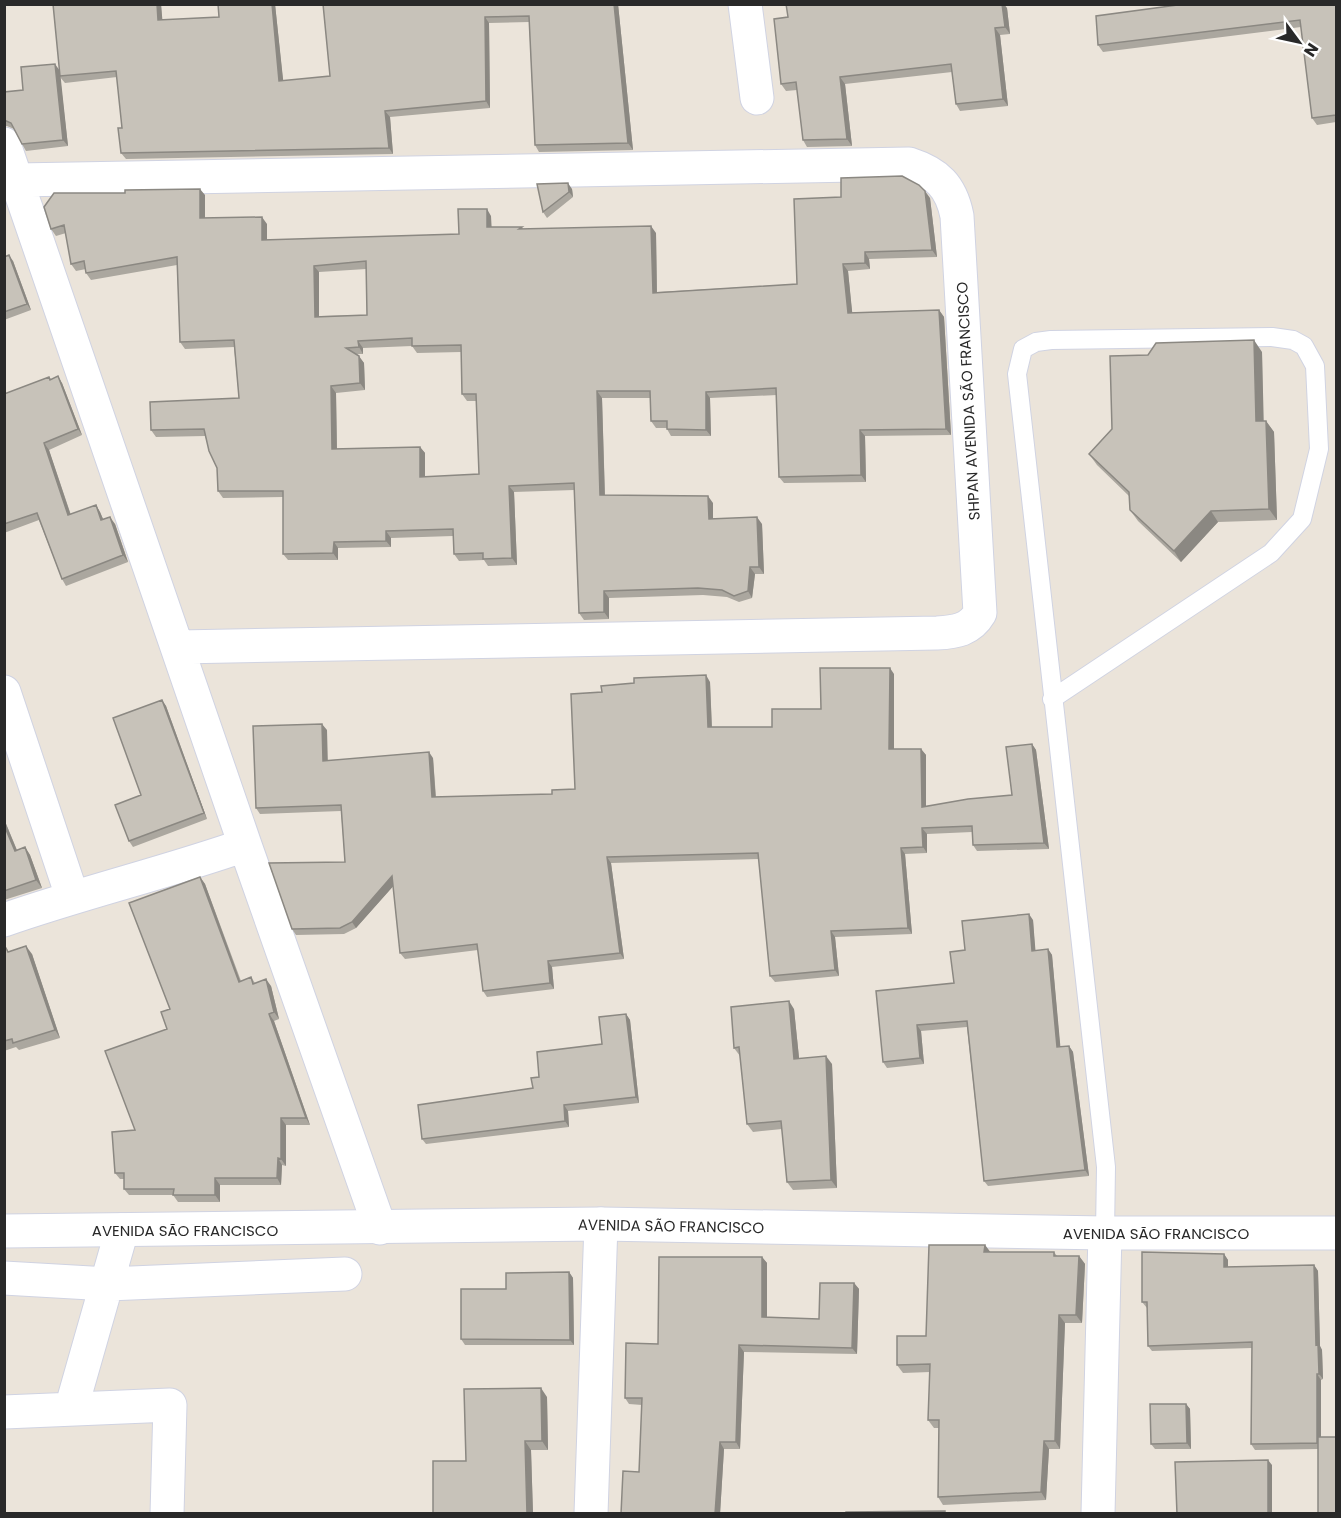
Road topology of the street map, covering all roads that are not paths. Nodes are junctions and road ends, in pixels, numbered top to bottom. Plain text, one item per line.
1 (745, 4) edge
2 (757, 98) dead end
3 (4, 144) edge
4 (17, 180) junction
5 (178, 647) junction
6 (4, 692) edge
7 (1052, 699) junction
8 (245, 845) junction
9 (72, 896) junction
10 (4, 920) edge
11 (601, 1224) junction
12 (380, 1228) junction
13 (122, 1230) junction
14 (4, 1231) edge
15 (1105, 1233) junction
16 (1336, 1233) edge
17 (345, 1274) dead end
18 (4, 1278) edge
19 (108, 1284) junction
20 (71, 1409) junction
21 (4, 1412) edge
22 (166, 1514) edge
23 (591, 1514) edge
24 (1098, 1514) edge

1 - 2 street
3 - 4 street
4 - 5 street
4 - 5 street, SHPAN AVENIDA SÃO FRANCISCO
5 - 8 street
6 - 9 street
7 - 7 lane
7 - 15 lane
8 - 9 street
8 - 12 street
9 - 10 street
11 - 12 street, AVENIDA SÃO FRANCISCO
11 - 15 street, AVENIDA SÃO FRANCISCO
11 - 23 street
12 - 13 street, AVENIDA SÃO FRANCISCO
13 - 14 street, AVENIDA SÃO FRANCISCO
13 - 19 street
15 - 16 street, AVENIDA SÃO FRANCISCO
15 - 24 street
17 - 19 street
18 - 19 street
19 - 20 street
20 - 21 street
20 - 22 street

